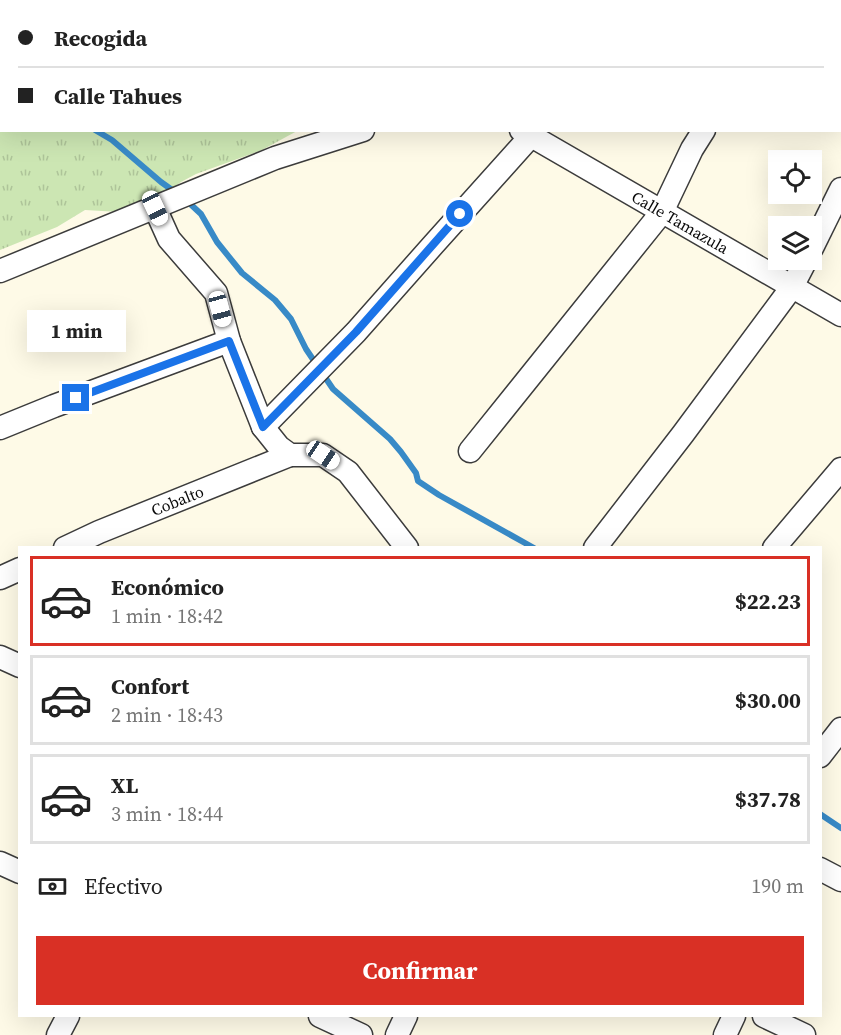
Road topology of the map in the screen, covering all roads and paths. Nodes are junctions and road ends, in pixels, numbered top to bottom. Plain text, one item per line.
1 (357, 132) edge
2 (703, 132) edge
3 (526, 134) edge
4 (841, 189) edge
5 (155, 208) junction
6 (662, 212) junction
7 (822, 228) edge
8 (801, 270) edge
9 (0, 271) edge
10 (792, 287) junction
11 (841, 315) edge
12 (229, 341) junction
13 (263, 427) junction
14 (0, 428) edge
15 (470, 451) dead end
16 (290, 455) junction
17 (841, 470) edge
18 (69, 546) edge
19 (405, 546) edge
20 (597, 546) edge
21 (776, 546) edge
22 (18, 569) edge
23 (0, 578) edge
24 (0, 657) edge
25 (18, 665) edge
26 (841, 729) edge
27 (822, 753) edge
28 (0, 863) edge
29 (822, 869) edge
30 (18, 871) edge
31 (841, 880) edge
32 (67, 1017) edge
33 (322, 1017) edge
34 (406, 1017) edge
35 (734, 1017) edge
36 (766, 1017) edge
37 (58, 1035) edge
38 (361, 1035) edge
39 (397, 1035) edge
40 (725, 1035) edge
41 (804, 1035) edge

1 - 5 street
2 - 6 street
3 - 6 street, Calle Tamazula
3 - 13 street
4 - 7 street
5 - 9 street
5 - 12 street
6 - 10 street, Calle Tamazula
6 - 15 street
8 - 10 street
10 - 11 street, Calle Tamazula
10 - 20 street
12 - 13 street
12 - 14 street
13 - 16 street
16 - 18 street, Cobalto
16 - 19 street
17 - 21 street
22 - 23 street
24 - 25 street
26 - 27 street
28 - 30 street
29 - 31 street
32 - 37 street
33 - 38 street
34 - 39 street
35 - 40 street
36 - 41 street

